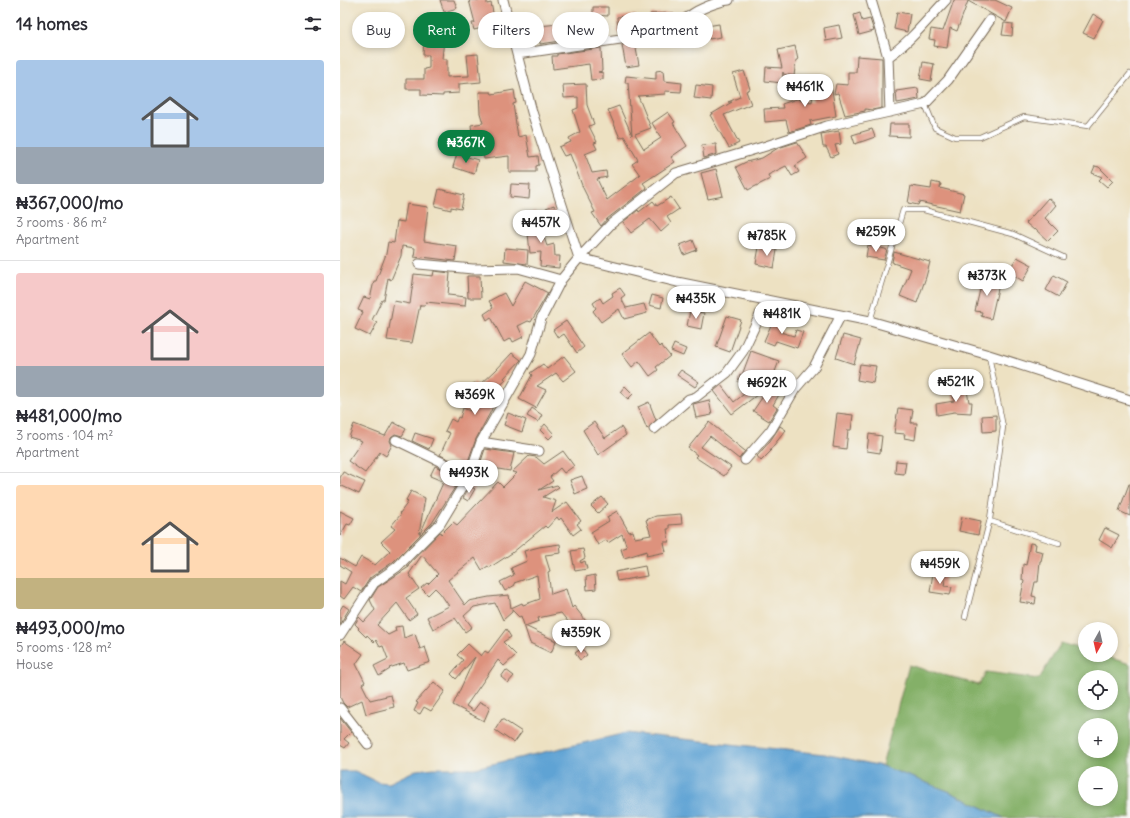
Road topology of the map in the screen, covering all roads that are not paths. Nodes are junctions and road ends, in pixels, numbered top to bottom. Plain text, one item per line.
1 (503, 0) edge
2 (729, 0) edge
3 (870, 0) edge
4 (946, 0) edge
5 (990, 20) dead end
6 (517, 54) junction
7 (888, 57) junction
8 (1130, 74) edge
9 (925, 104) junction
10 (890, 112) junction
11 (1063, 257) dead end
12 (579, 258) junction
13 (419, 264) dead end
14 (561, 280) junction
15 (767, 300) junction
16 (841, 315) junction
17 (870, 321) junction
18 (989, 355) junction
19 (1130, 400) edge
20 (654, 429) dead end
21 (396, 440) dead end
22 (481, 442) junction
23 (539, 451) dead end
24 (745, 460) dead end
25 (470, 474) junction
26 (990, 521) junction
27 (1059, 543) dead end
28 (965, 616) dead end
29 (340, 635) edge
30 (340, 708) edge
31 (368, 744) dead end

1 - 6 street
2 - 6 street
3 - 7 street
4 - 7 street
5 - 9 street
6 - 12 street
7 - 10 street
8 - 9 lane
9 - 10 street
10 - 12 street
11 - 17 lane
12 - 14 street
12 - 15 street
13 - 14 street
14 - 22 street
15 - 16 street
15 - 20 street
16 - 17 street
16 - 24 street
17 - 18 street
18 - 19 street
18 - 26 lane
21 - 25 street
22 - 23 street
22 - 25 street
25 - 29 street
26 - 27 lane
26 - 28 lane
30 - 31 street

